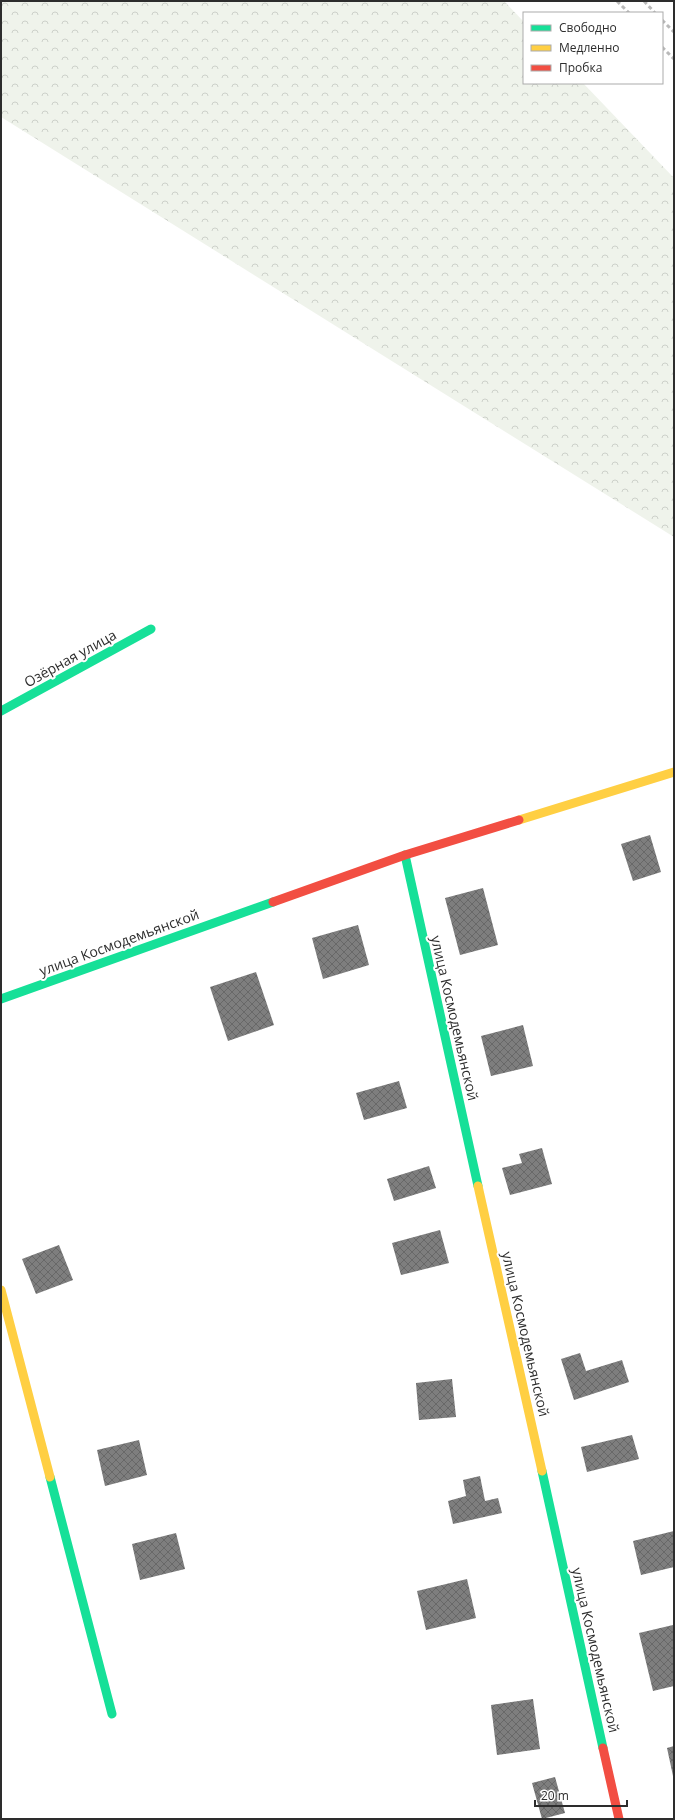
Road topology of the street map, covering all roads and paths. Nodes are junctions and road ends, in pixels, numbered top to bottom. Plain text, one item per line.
1 (151, 629) dead end
2 (1, 711) edge
3 (674, 772) edge
4 (405, 855) junction
5 (1, 999) edge
6 (1, 1290) edge
7 (112, 1714) dead end
8 (619, 1819) edge

1 - 2 street, Озёрная улица
3 - 4 street, улица Космодемьянской
4 - 5 street, улица Космодемьянской
4 - 8 street, улица Космодемьянской
6 - 7 street

